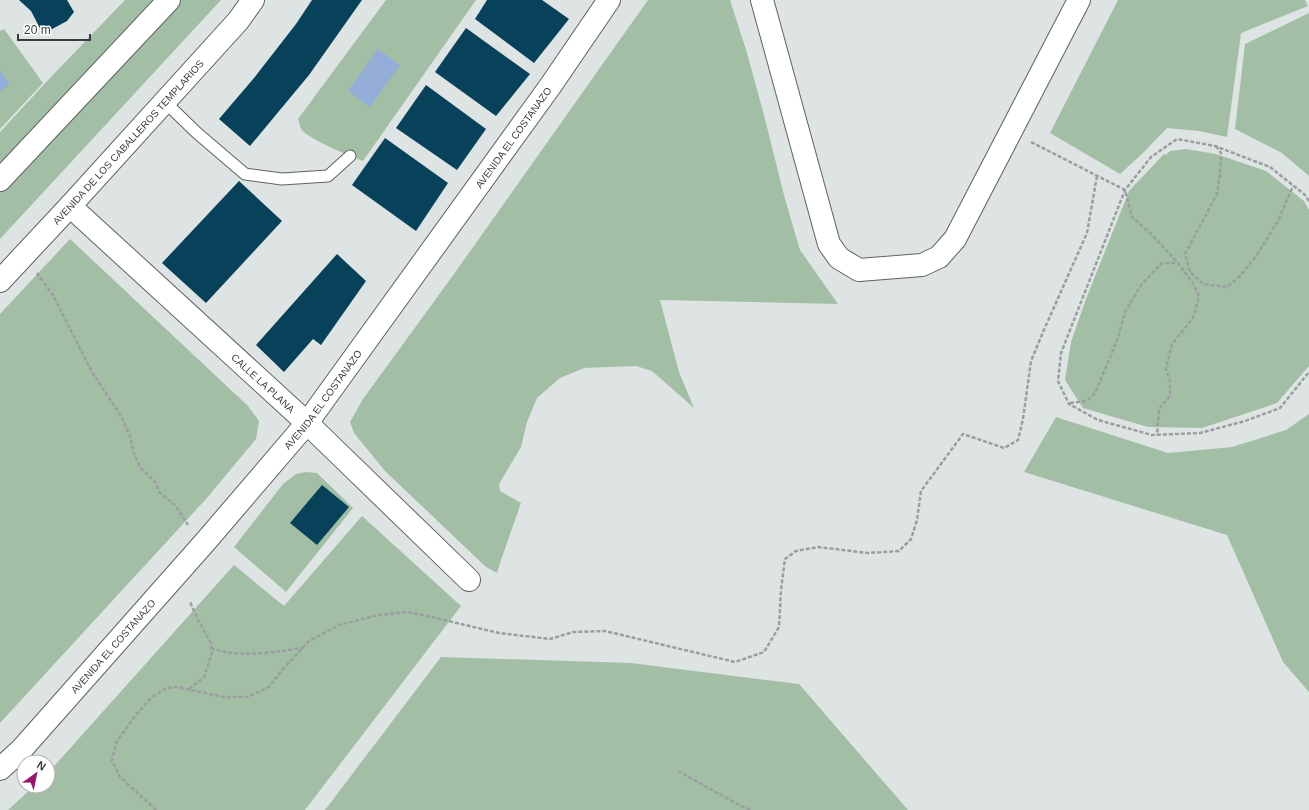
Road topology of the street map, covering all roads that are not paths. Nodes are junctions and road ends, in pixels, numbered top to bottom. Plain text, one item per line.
1 (169, 0) edge
2 (253, 0) edge
3 (609, 0) edge
4 (762, 0) edge
5 (1079, 0) edge
6 (165, 102) junction
7 (350, 156) dead end
8 (0, 180) edge
9 (70, 206) junction
10 (0, 281) edge
11 (307, 423) junction
12 (469, 580) dead end
13 (0, 769) edge

1 - 8 street
2 - 6 street, AVENIDA DE LOS CABALLEROS TEMPLARIOS
3 - 11 street, AVENIDA EL COSTANAZO
4 - 5 street
6 - 7 lane
6 - 9 street, AVENIDA DE LOS CABALLEROS TEMPLARIOS
9 - 10 street, AVENIDA DE LOS CABALLEROS TEMPLARIOS
9 - 11 street, CALLE LA PLANA
11 - 12 street, CALLE LA PLANA
11 - 13 street, AVENIDA EL COSTANAZO

